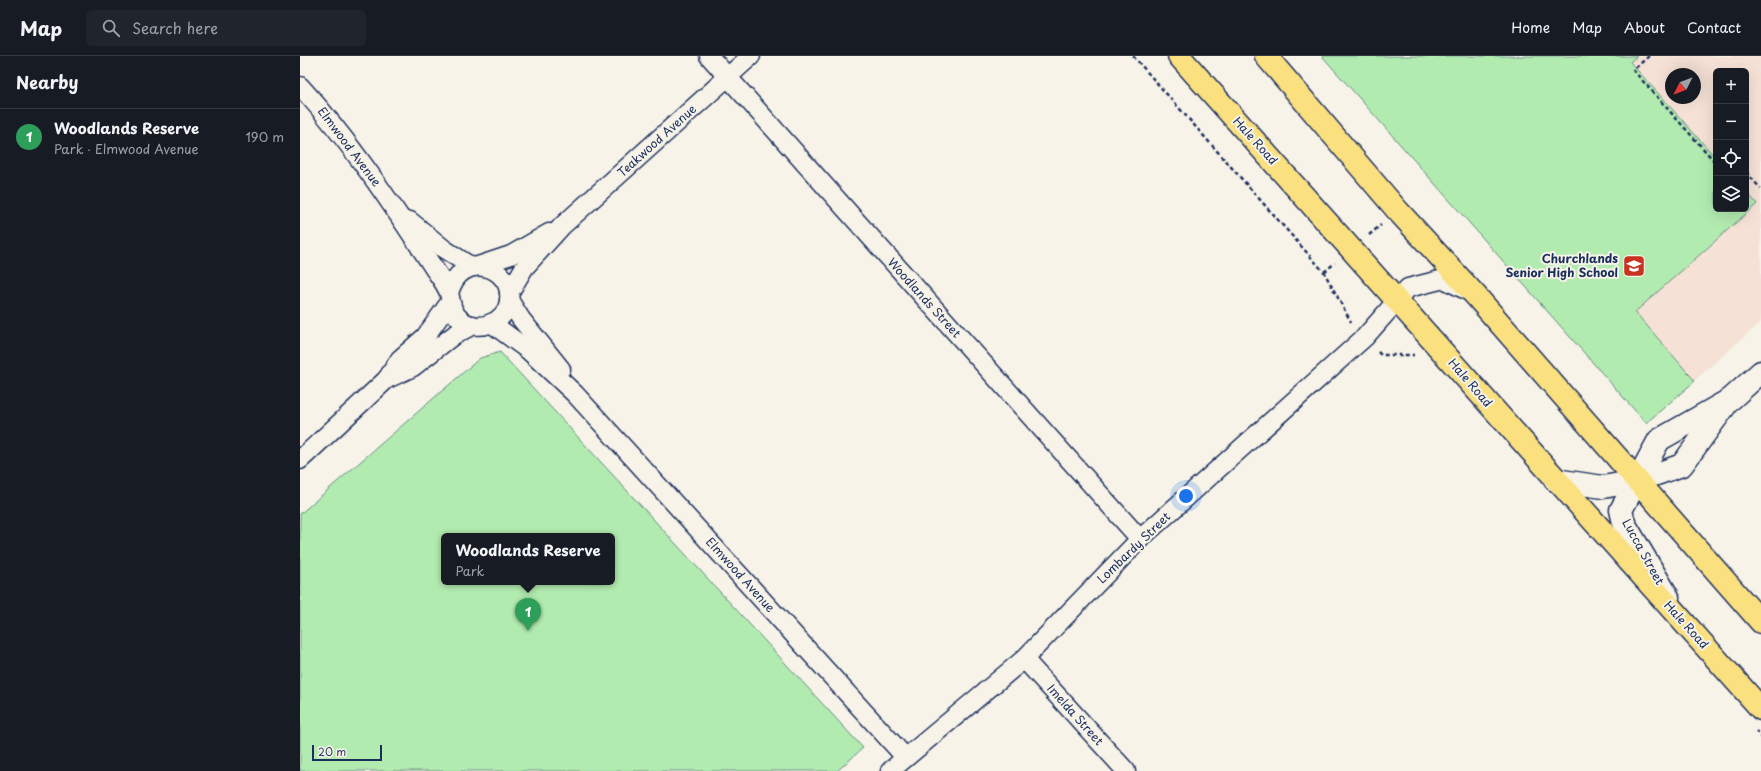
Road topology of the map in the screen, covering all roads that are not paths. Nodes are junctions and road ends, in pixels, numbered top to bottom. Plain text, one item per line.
1 (709, 56) edge
2 (751, 56) edge
3 (1179, 56) edge
4 (1266, 56) edge
5 (728, 78) junction
6 (300, 86) edge
7 (395, 209) junction
8 (562, 226) junction
9 (475, 266) junction
10 (1476, 296) junction
11 (509, 297) junction
12 (449, 298) junction
13 (1397, 301) junction
14 (491, 323) junction
15 (473, 325) junction
16 (1761, 372) edge
17 (388, 379) junction
18 (575, 394) junction
19 (1731, 399) junction
20 (300, 460) edge
21 (1555, 480) junction
22 (1637, 481) junction
23 (1140, 539) junction
24 (1683, 621) junction
25 (1761, 622) edge
26 (1024, 659) junction
27 (1756, 717) edge
28 (905, 757) junction
29 (890, 771) edge
30 (1126, 771) edge

1 - 5 street, Woodlands Street
2 - 5 street, Teakwood Avenue
3 - 13 main road, Hale Road
4 - 10 main road
5 - 8 street, Teakwood Avenue
5 - 23 street, Woodlands Street
6 - 7 street, Elmwood Avenue
7 - 9 street, Elmwood Avenue
7 - 12 street, Elmwood Avenue
8 - 9 street, Teakwood Avenue
8 - 11 street, Teakwood Avenue
9 - 11 street, Elmwood Avenue
9 - 12 street
10 - 13 street, Lombardy Street
10 - 22 main road
11 - 14 street
11 - 18 street, Elmwood Avenue
12 - 15 street, Elmwood Avenue
12 - 17 street
13 - 21 main road, Hale Road
13 - 23 street, Lombardy Street
14 - 15 street
14 - 18 street, Elmwood Avenue
15 - 17 street
16 - 19 street, Lucca Street
17 - 20 street
18 - 28 street, Elmwood Avenue
19 - 22 street, Lucca Street
19 - 22 street, Lucca Street
21 - 22 street, Lucca Street
21 - 24 main road, Hale Road
22 - 24 street, Lucca Street
22 - 25 main road
23 - 26 street, Lombardy Street
24 - 27 main road, Hale Road
26 - 28 street, Lombardy Street
26 - 30 street, Imelda Street
28 - 29 street, Lombardy Street

